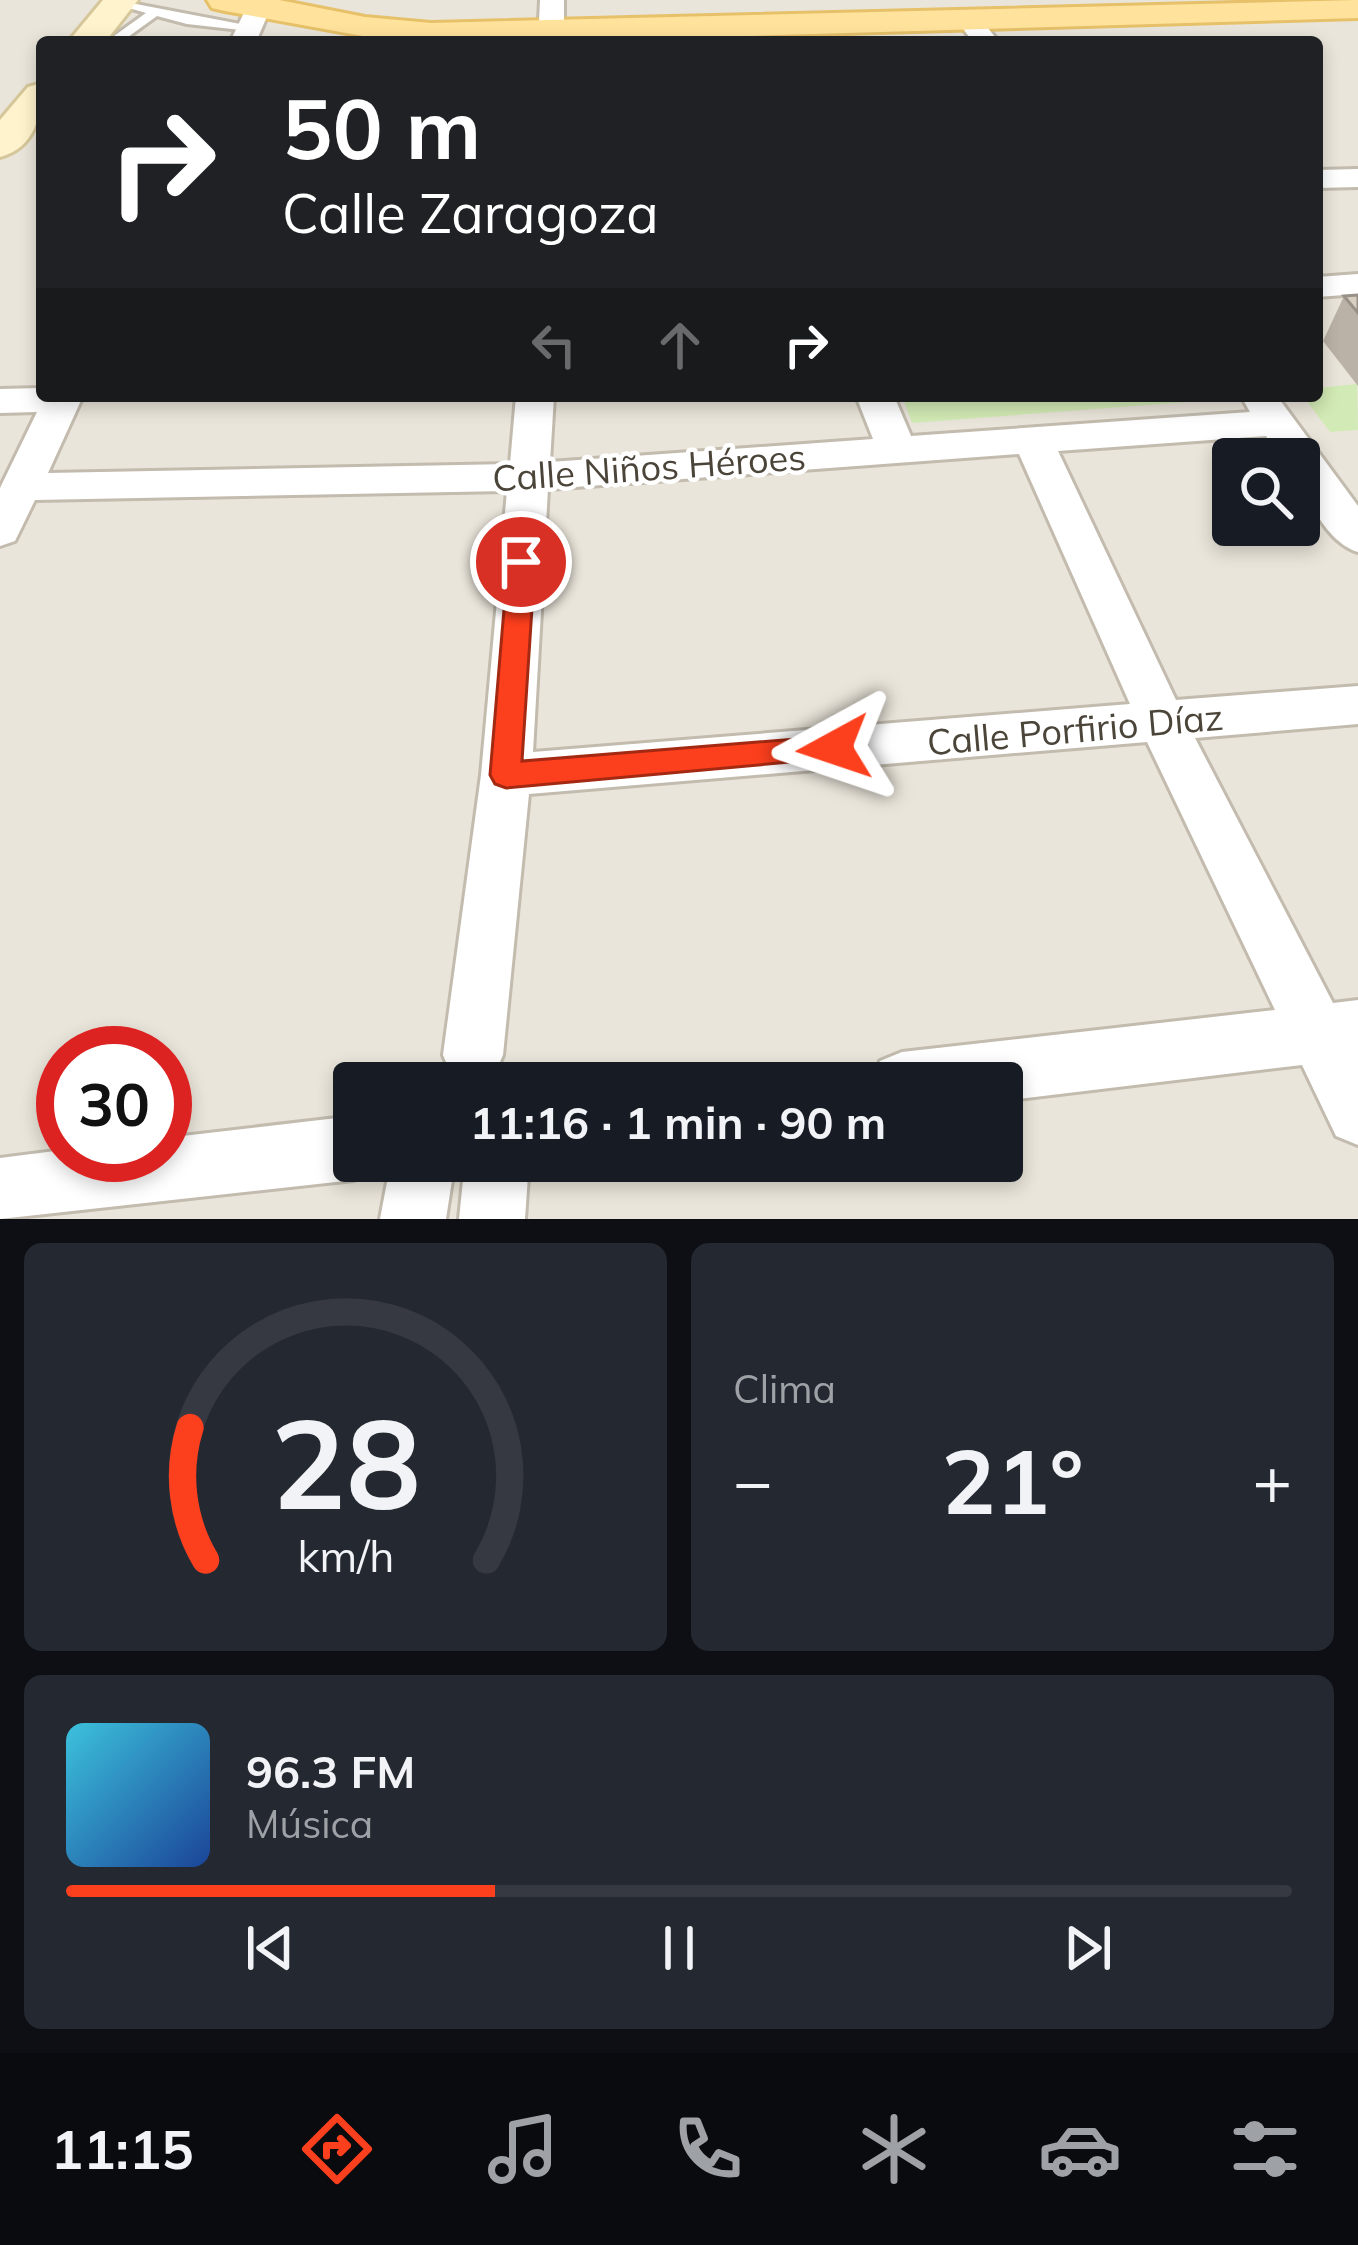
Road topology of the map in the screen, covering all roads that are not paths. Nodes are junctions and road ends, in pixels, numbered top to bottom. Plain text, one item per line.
1 (120, 1) edge
2 (1134, 7) edge
3 (1358, 7) edge
4 (155, 12) junction
5 (248, 15) edge
6 (960, 20) edge
7 (551, 24) edge
8 (752, 34) edge
9 (91, 36) edge
10 (121, 36) edge
11 (23, 107) edge
12 (0, 145) edge
13 (1358, 178) edge
14 (1323, 179) edge
15 (1358, 284) edge
16 (1323, 287) edge
17 (36, 399) edge
18 (0, 401) edge
19 (61, 402) edge
20 (534, 402) edge
21 (877, 402) edge
22 (1266, 409) edge
23 (1287, 438) edge
24 (1033, 441) junction
25 (897, 451) junction
26 (1358, 476) edge
27 (528, 477) junction
28 (1320, 479) edge
29 (1320, 485) edge
30 (21, 488) junction
31 (0, 531) edge
32 (1358, 537) edge
33 (1358, 705) edge
34 (1162, 722) junction
35 (506, 775) junction
36 (1339, 1031) edge
37 (472, 1062) edge
38 (1023, 1069) edge
39 (1358, 1114) edge
40 (333, 1150) edge
41 (419, 1182) edge
42 (495, 1182) edge
43 (0, 1190) edge
44 (413, 1219) edge
45 (492, 1219) edge

1 - 4 lane
1 - 9 street
2 - 3 main road
2 - 6 main road
4 - 5 lane
4 - 10 lane
5 - 7 main road
6 - 8 main road
7 - 8 main road
11 - 12 street
13 - 14 street
15 - 16 street
17 - 18 street
19 - 30 street
20 - 27 street
21 - 25 street
22 - 23 street
22 - 24 street, Calle Niños Héroes
24 - 25 street, Calle Niños Héroes
24 - 34 street
25 - 27 street, Calle Niños Héroes
26 - 28 street
27 - 30 street, Calle Niños Héroes
27 - 35 street
29 - 32 street
30 - 31 street
33 - 34 street, Calle Porfirio Díaz
34 - 35 street, Calle Porfirio Díaz
34 - 36 street
35 - 37 street
36 - 38 street
36 - 39 street
40 - 43 street
41 - 44 street
42 - 45 street

